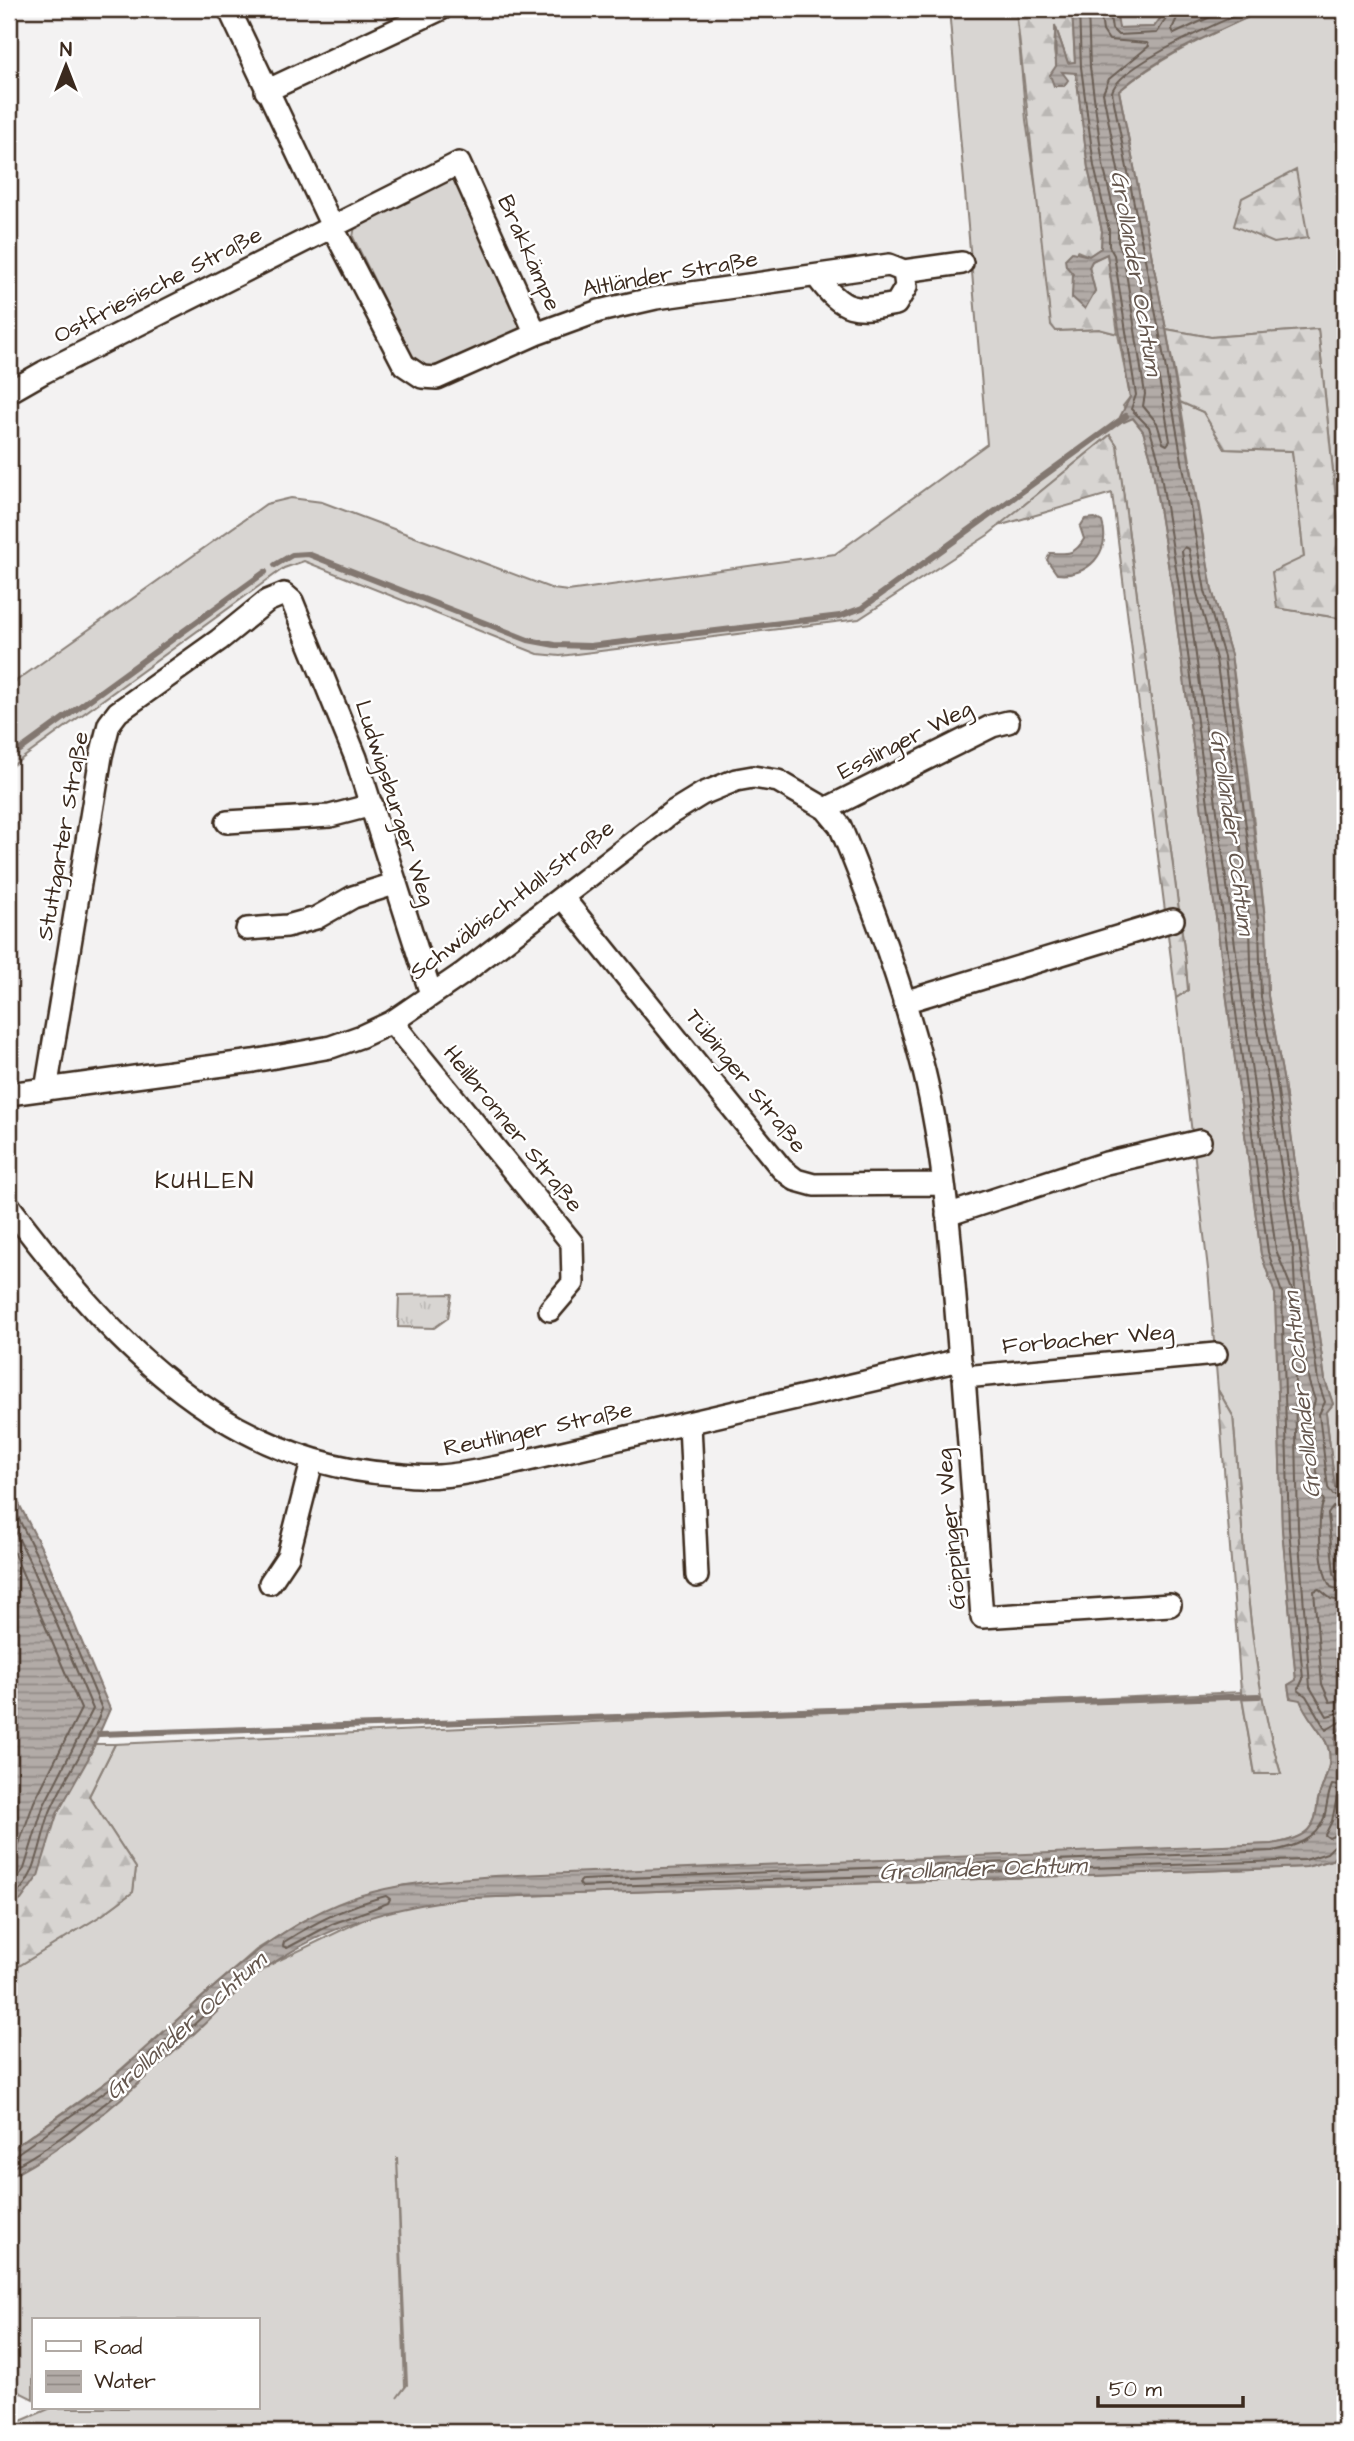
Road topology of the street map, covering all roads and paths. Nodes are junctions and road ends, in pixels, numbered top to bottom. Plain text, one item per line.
1 (229, 9) edge
2 (441, 9) edge
3 (266, 91) junction
4 (332, 226) junction
5 (962, 263) dead end
6 (904, 271) junction
7 (817, 277) junction
8 (536, 334) junction
9 (9, 392) edge
10 (284, 594) joint
11 (1007, 722) dead end
12 (372, 805) junction
13 (826, 809) junction
14 (227, 822) dead end
15 (394, 884) junction
16 (563, 898) junction
17 (1173, 920) dead end
18 (247, 929) dead end
19 (431, 994) junction
20 (904, 1002) junction
21 (392, 1022) junction
22 (46, 1090) junction
23 (9, 1094) edge
24 (1200, 1140) dead end
25 (943, 1184) junction
26 (9, 1206) edge
27 (947, 1215) junction
28 (550, 1310) dead end
29 (1216, 1354) dead end
30 (962, 1369) junction
31 (690, 1424) junction
32 (312, 1462) junction
33 (697, 1576) dead end
34 (270, 1583) dead end
35 (1170, 1605) dead end

1 - 3 street, Brakkämpe
2 - 3 street
3 - 4 street, Brakkämpe
4 - 8 street, Brakkämpe
4 - 8 street, Brakkämpe
4 - 9 street, Ostfriesische Straße
5 - 6 street, Altländer Straße
6 - 7 street, Altländer Straße
6 - 7 street
7 - 8 street, Altländer Straße
10 - 12 street, Ludwigsburger Weg
10 - 22 street, Stuttgarter Straße
11 - 13 street, Esslinger Weg
12 - 14 street
12 - 15 street, Ludwigsburger Weg
13 - 16 street, Schwäbisch-Hall-Straße
13 - 20 street, Schwäbisch-Hall-Straße
15 - 18 street
15 - 19 street, Ludwigsburger Weg
16 - 19 street, Schwäbisch-Hall-Straße
16 - 25 street, Tübinger Straße
17 - 20 street
19 - 21 street, Schwäbisch-Hall-Straße
20 - 25 street, Schwäbisch-Hall-Straße
21 - 22 street, Schwäbisch-Hall-Straße
21 - 28 street, Heilbronner Straße
22 - 23 street, Schwäbisch-Hall-Straße
24 - 27 street
25 - 27 street, Schwäbisch-Hall-Straße
26 - 32 street, Reutlinger Straße
27 - 30 street, Schwäbisch-Hall-Straße
29 - 30 street, Forbacher Weg
30 - 31 street, Reutlinger Straße
30 - 35 street, Göppinger Weg
31 - 32 street, Reutlinger Straße
31 - 33 street
32 - 34 street

